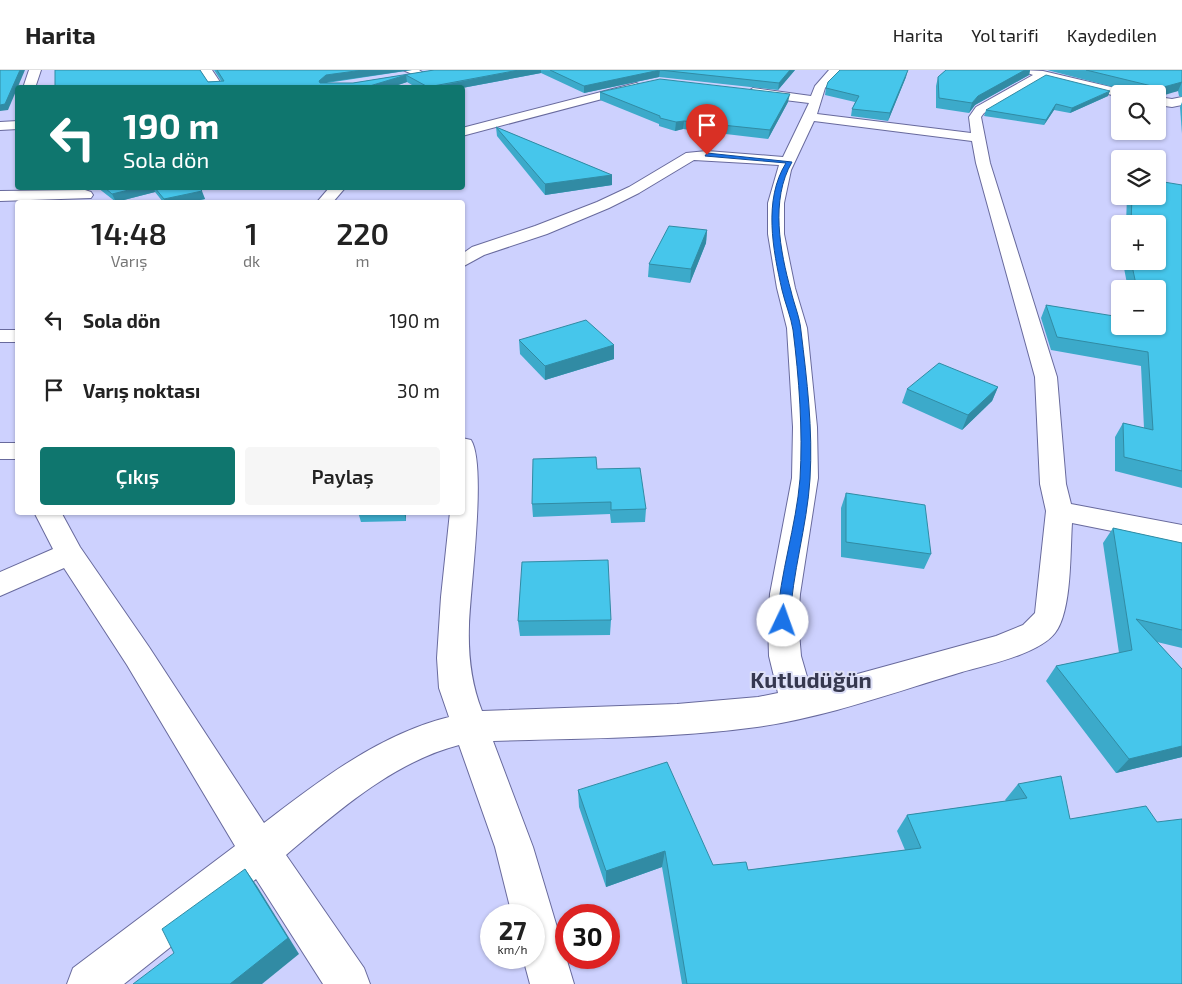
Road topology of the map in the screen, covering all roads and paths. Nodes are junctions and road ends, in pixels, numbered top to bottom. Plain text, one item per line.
1 (35, 70) edge
2 (206, 70) edge
3 (837, 70) edge
4 (1034, 72) edge
5 (652, 84) edge
6 (30, 85) edge
7 (216, 85) edge
8 (736, 90) edge
9 (1111, 91) edge
10 (1182, 101) edge
11 (1166, 102) edge
12 (813, 108) junction
13 (465, 131) edge
14 (977, 138) junction
15 (789, 162) junction
16 (335, 190) edge
17 (88, 195) edge
18 (0, 196) edge
19 (327, 200) edge
20 (465, 260) edge
21 (0, 336) edge
22 (15, 336) edge
23 (0, 451) edge
24 (15, 451) edge
25 (1059, 511) junction
26 (49, 515) edge
27 (463, 515) edge
28 (1182, 535) edge
29 (69, 553) junction
30 (0, 585) edge
31 (798, 704) junction
32 (471, 727) junction
33 (260, 851) junction
34 (530, 904) edge
35 (545, 959) edge
36 (89, 984) edge
37 (348, 984) edge
38 (552, 984) edge

1 - 6 street
2 - 7 street
3 - 12 street
4 - 9 street
4 - 14 street
5 - 13 street
8 - 12 street
10 - 11 street
12 - 14 street
12 - 15 street
14 - 25 street
15 - 20 street
15 - 31 street
16 - 19 street
17 - 18 street
21 - 22 street
23 - 24 street
25 - 28 street
25 - 31 street
26 - 29 street
27 - 32 street
29 - 30 street
29 - 33 street
31 - 32 street
32 - 33 street
32 - 34 street
33 - 36 street
33 - 37 street
35 - 38 street

